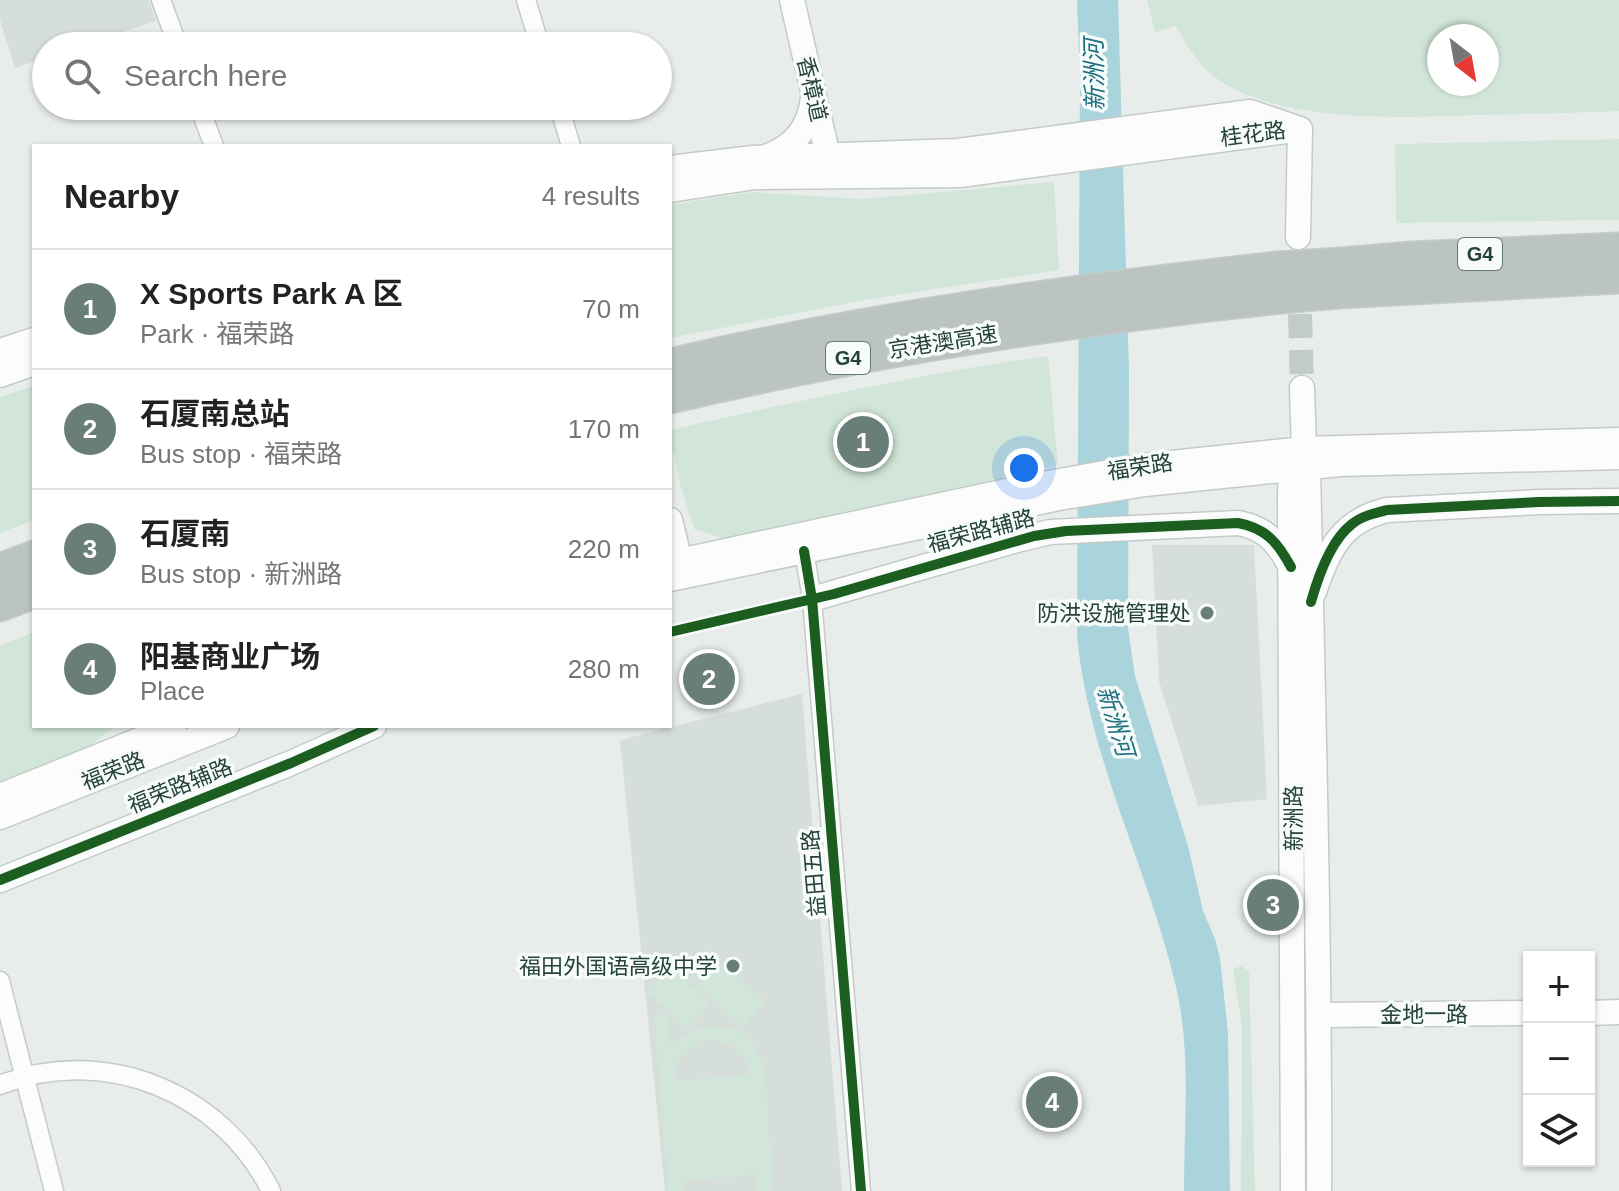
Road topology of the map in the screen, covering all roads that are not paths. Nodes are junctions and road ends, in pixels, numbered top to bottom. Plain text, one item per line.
1 (161, 0) edge
2 (526, 0) edge
3 (792, 0) edge
4 (173, 32) edge
5 (536, 32) edge
6 (814, 95) junction
7 (204, 120) edge
8 (563, 120) edge
9 (1190, 130) junction
10 (213, 144) edge
11 (570, 144) edge
12 (764, 158) junction
13 (830, 166) junction
14 (672, 168) edge
15 (672, 190) edge
16 (1298, 237) dead end
17 (1619, 249) edge
18 (1619, 277) edge
19 (1340, 278) junction
20 (1026, 313) junction
21 (32, 341) edge
22 (0, 351) edge
23 (32, 364) edge
24 (672, 365) edge
25 (0, 375) edge
26 (1302, 388) tunnel mouth
27 (672, 397) edge
28 (1619, 440) edge
29 (1619, 457) edge
30 (1301, 461) junction
31 (1058, 489) junction
32 (1619, 501) edge
33 (672, 537) edge
34 (804, 551) junction
35 (32, 558) edge
36 (1291, 567) junction
37 (0, 570) edge
38 (676, 570) edge
39 (32, 593) edge
40 (812, 599) junction
41 (1311, 602) junction
42 (0, 605) edge
43 (169, 728) edge
44 (222, 728) edge
45 (370, 728) edge
46 (0, 796) edge
47 (0, 817) edge
48 (0, 880) edge
49 (0, 981) edge
50 (1619, 1012) edge
51 (1523, 1013) edge
52 (1595, 1013) edge
53 (1320, 1015) junction
54 (25, 1077) junction
55 (0, 1085) edge
56 (54, 1191) edge
57 (271, 1191) edge
58 (861, 1191) edge
59 (1293, 1191) edge
60 (1319, 1191) edge

1 - 4 street
2 - 5 street
3 - 6 main road, 香樟道
6 - 12 main road
6 - 13 main road, 香樟道
7 - 10 street
8 - 11 street
9 - 13 main road, 桂花路
9 - 13 main road, 桂花路
9 - 16 main road, 桂花路
12 - 13 main road, 桂花路
12 - 14 main road, 桂花路
13 - 15 main road, 桂花路
17 - 19 highway, G4
18 - 19 highway, G4
19 - 20 highway, G4, bridge
20 - 24 highway, 京港澳高速 / G4
20 - 27 highway, 京港澳高速 / G4
21 - 22 main road
23 - 25 main road
26 - 30 main road, 新洲路
28 - 30 main road, 福荣路
29 - 30 main road, 福荣路
30 - 31 main road, 福荣路
30 - 36 main road, 新洲路
30 - 41 main road, 新洲路
31 - 34 main road, 福荣路
31 - 38 main road, 福荣路
32 - 41 main road
33 - 38 main road
34 - 38 main road, 福荣路
34 - 40 street, 益田五路
35 - 37 highway
36 - 40 main road, 福荣路辅路
36 - 59 main road, 新洲路
39 - 42 highway
40 - 58 street, 益田五路
41 - 53 main road, 新洲路
43 - 46 main road, 福荣路
44 - 47 main road, 福荣路
45 - 48 main road, 福荣路辅路
49 - 54 street
50 - 52 main road
51 - 53 main road, 金地一路
53 - 60 main road, 新洲路
54 - 55 street
54 - 56 street
54 - 57 street

